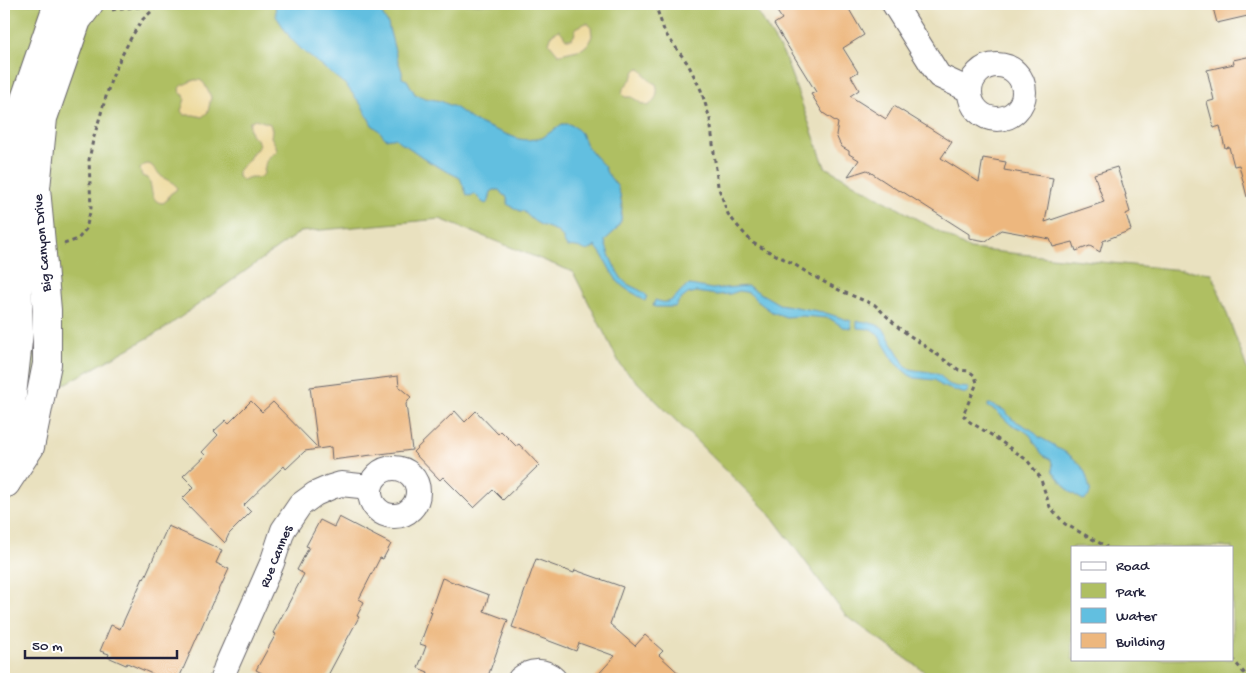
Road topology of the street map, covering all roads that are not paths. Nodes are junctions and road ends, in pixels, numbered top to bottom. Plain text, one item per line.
1 (894, 4) edge
2 (78, 11) edge
3 (969, 90) dead end
4 (4, 485) edge
5 (370, 487) dead end
6 (222, 679) edge
7 (520, 679) edge
8 (554, 679) edge

1 - 3 street
2 - 4 street, Big Canyon Drive
5 - 6 street, Rue Cannes
7 - 8 street

